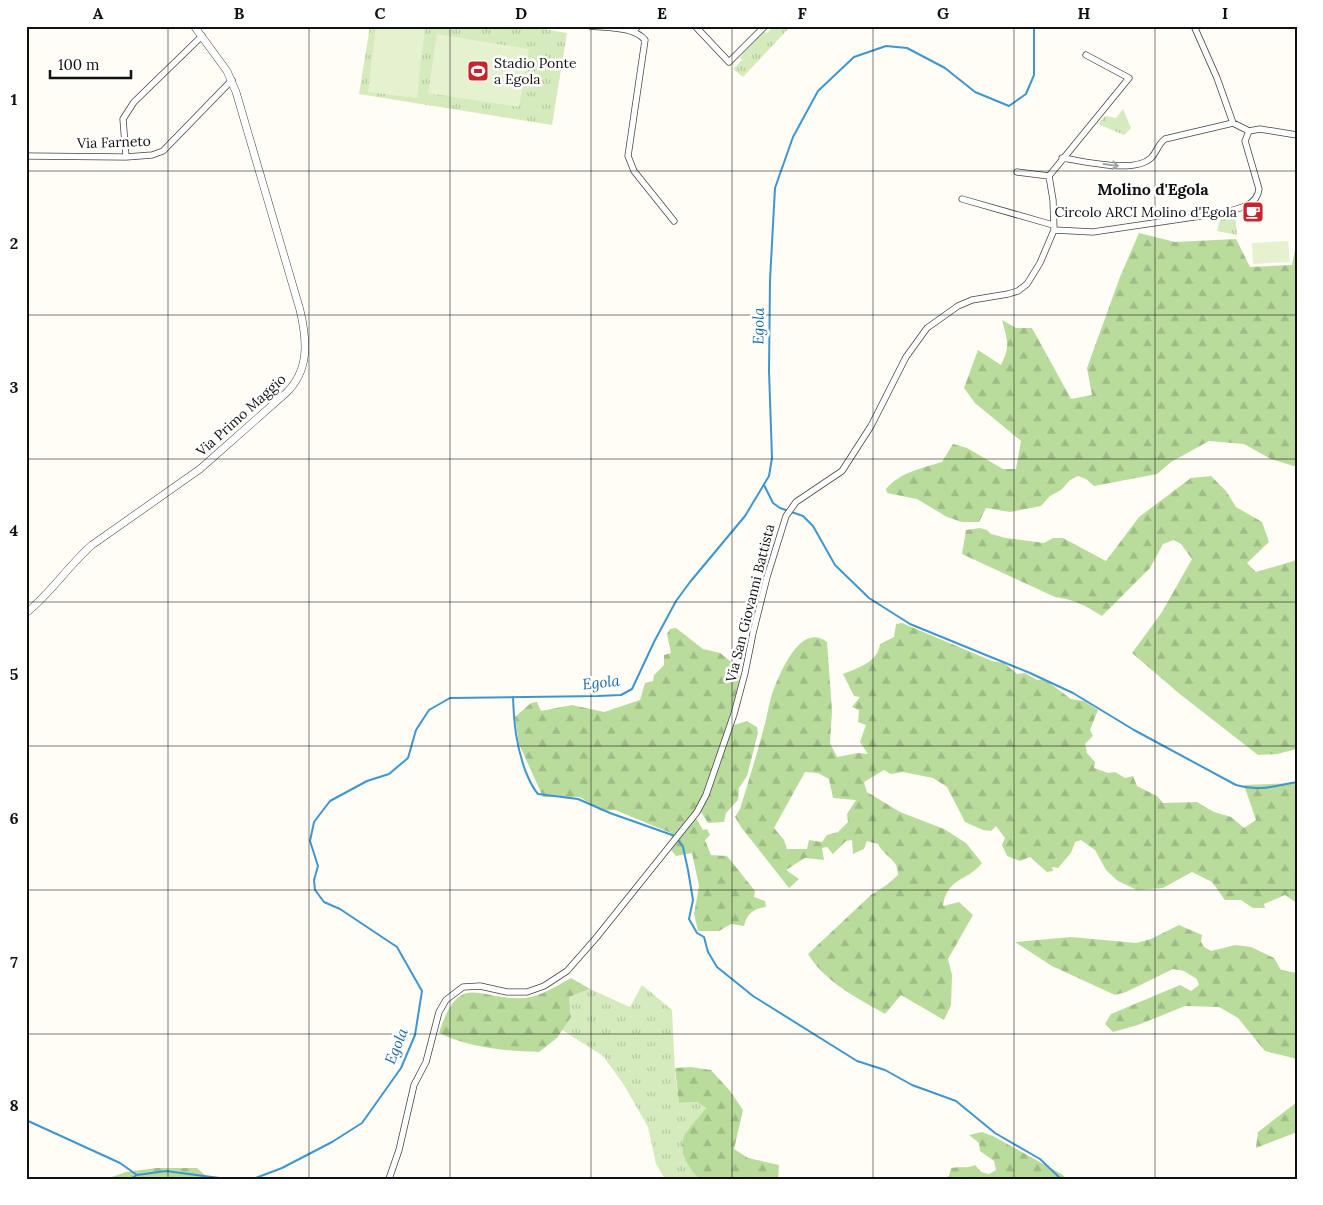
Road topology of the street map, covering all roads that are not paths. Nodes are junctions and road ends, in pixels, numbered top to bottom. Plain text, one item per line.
1 (194, 26) edge
2 (590, 26) edge
3 (638, 26) edge
4 (695, 26) edge
5 (765, 26) edge
6 (1194, 26) edge
7 (633, 32) junction
8 (202, 36) junction
9 (1086, 55) dead end
10 (232, 80) junction
11 (1233, 122) junction
12 (1249, 131) junction
13 (1297, 135) edge
14 (26, 156) edge
15 (126, 157) junction
16 (1062, 158) junction
17 (1017, 172) dead end
18 (1049, 176) junction
19 (962, 199) dead end
20 (674, 221) dead end
21 (1054, 228) junction
22 (26, 613) edge
23 (389, 1179) edge

1 - 8 street, Via Primo Maggio
2 - 7 street
3 - 7 street
4 - 5 street
6 - 11 street
7 - 20 street
8 - 10 street, Via Primo Maggio
8 - 15 street
9 - 16 street
10 - 15 street, Via Farneto
10 - 22 street, Via Primo Maggio
11 - 12 street
16 -> 11 street
12 - 13 street
12 - 21 street
14 - 15 street, Via Farneto
16 - 18 street
17 - 18 street
18 - 21 street
19 - 21 street
21 - 23 street, Via San Giovanni Battista

